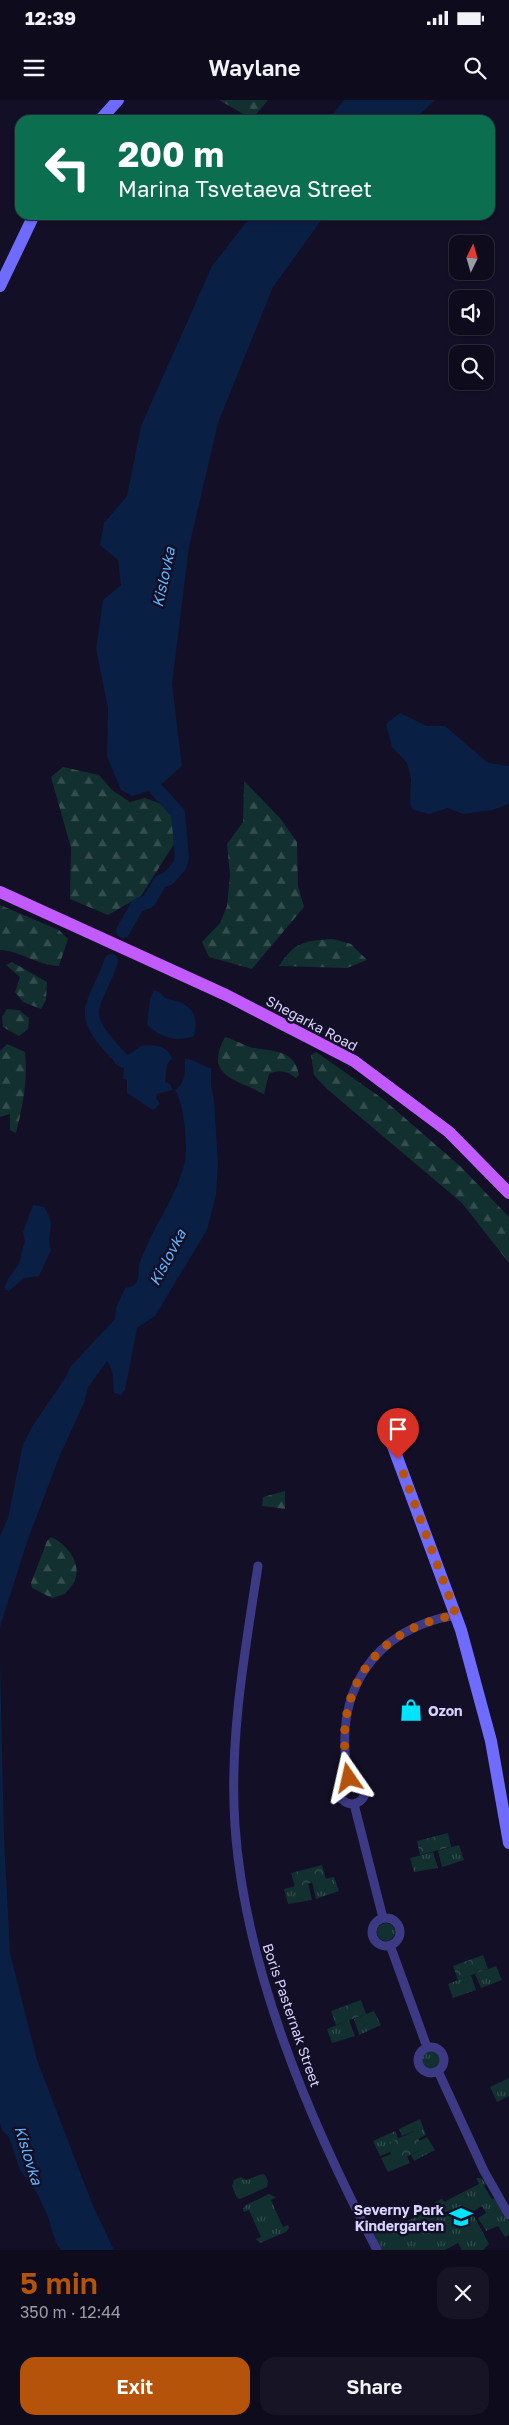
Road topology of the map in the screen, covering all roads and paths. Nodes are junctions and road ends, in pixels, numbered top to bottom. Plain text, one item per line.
1 (118, 100) edge
2 (104, 115) edge
3 (32, 220) edge
4 (0, 286) edge
5 (0, 892) edge
6 (509, 1193) edge
7 (391, 1441) dead end
8 (258, 1566) dead end
9 (456, 1615) junction
10 (349, 1778) junction
11 (354, 1804) junction
12 (509, 1842) edge
13 (383, 1918) junction
14 (390, 1945) junction
15 (427, 2047) junction
16 (438, 2071) junction
17 (509, 2215) edge
18 (377, 2250) edge

1 - 2 street
3 - 4 street
5 - 6 main road, Shegarka Road
7 - 9 street
8 - 18 street, Boris Pasternak Street
9 - 10 street
9 - 12 street
10 - 11 street
10 - 11 street
11 - 13 street
13 - 14 street
13 - 14 street
14 - 15 street
15 - 16 street
15 - 16 street
16 - 17 street

